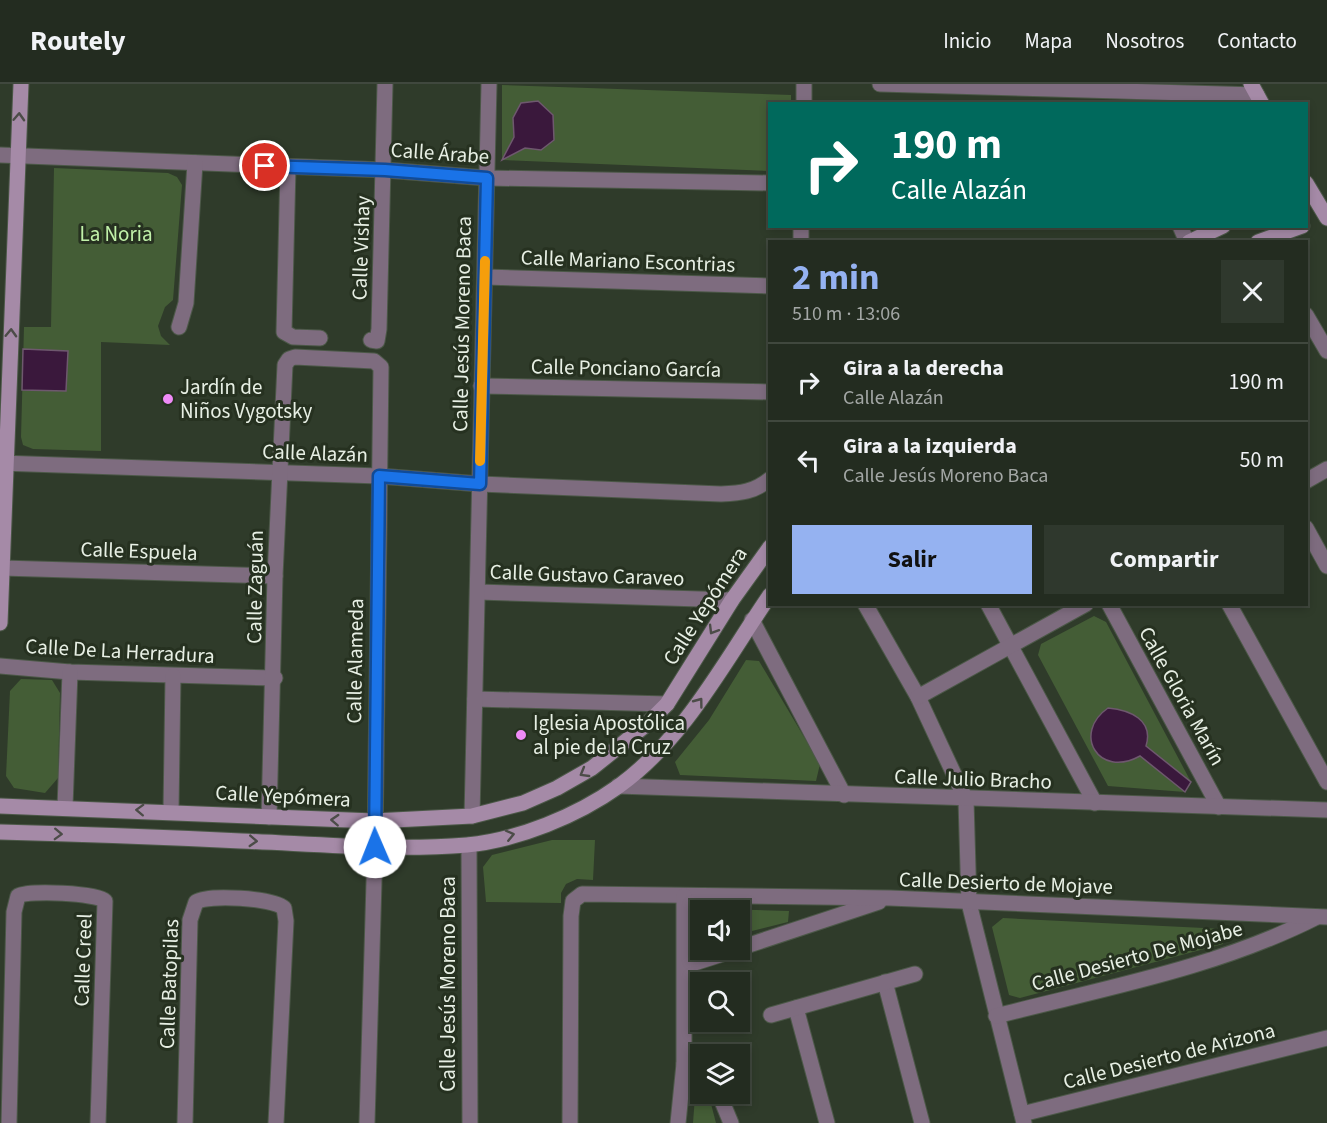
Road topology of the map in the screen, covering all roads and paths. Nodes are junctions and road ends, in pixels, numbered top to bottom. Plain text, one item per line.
1 (21, 84) edge
2 (385, 84) edge
3 (489, 84) edge
4 (804, 84) edge
5 (880, 84) edge
6 (1257, 94) edge
7 (1172, 99) edge
8 (804, 102) edge
9 (0, 155) edge
10 (17, 156) junction
11 (195, 163) junction
12 (288, 167) junction
13 (385, 170) junction
14 (487, 178) junction
15 (768, 183) edge
16 (1308, 188) edge
17 (1327, 218) edge
18 (1308, 225) edge
19 (1219, 228) edge
20 (1298, 228) edge
21 (1192, 240) edge
22 (1265, 240) edge
23 (485, 277) junction
24 (768, 286) edge
25 (1308, 318) edge
26 (179, 327) dead end
27 (320, 339) dead end
28 (374, 340) dead end
29 (1327, 351) edge
30 (289, 359) joint
31 (482, 386) junction
32 (768, 392) edge
33 (3, 463) edge
34 (1327, 469) edge
35 (280, 474) junction
36 (379, 476) junction
37 (768, 480) edge
38 (1308, 480) edge
39 (480, 484) junction
40 (1308, 532) edge
41 (768, 550) edge
42 (1327, 566) edge
43 (3, 568) junction
44 (275, 576) junction
45 (478, 592) junction
46 (768, 598) edge
47 (732, 600) junction
48 (866, 606) edge
49 (989, 606) edge
50 (1082, 606) edge
51 (1110, 606) edge
52 (1230, 606) edge
53 (752, 620) junction
54 (0, 622) edge
55 (1011, 644) junction
56 (0, 666) edge
57 (70, 672) junction
58 (173, 676) junction
59 (275, 678) junction
60 (918, 697) junction
61 (475, 699) junction
62 (667, 704) junction
63 (1327, 782) edge
64 (618, 786) junction
65 (844, 795) junction
66 (966, 800) junction
67 (1095, 804) junction
68 (0, 806) edge
69 (65, 807) junction
70 (1219, 807) junction
71 (1327, 810) edge
72 (171, 811) junction
73 (472, 816) junction
74 (269, 817) junction
75 (374, 821) junction
76 (0, 832) edge
77 (469, 845) junction
78 (375, 847) junction
79 (684, 896) junction
80 (891, 898) junction
81 (969, 903) junction
82 (1323, 916) edge
83 (750, 945) edge
84 (703, 960) edge
85 (685, 966) junction
86 (915, 974) dead end
87 (885, 982) junction
88 (796, 1008) junction
89 (771, 1015) dead end
90 (996, 1016) junction
91 (1327, 1038) edge
92 (684, 1064) junction
93 (690, 1067) edge
94 (723, 1104) edge
95 (1023, 1119) edge
96 (9, 1123) edge
97 (98, 1123) edge
98 (185, 1123) edge
99 (276, 1123) edge
100 (367, 1123) edge
101 (470, 1123) edge
102 (570, 1123) edge
103 (678, 1123) edge
104 (731, 1123) edge
105 (827, 1123) edge
106 (922, 1123) edge

10 -> 1 main road
2 - 13 street, Calle Vishay
3 - 14 street, Calle Jesús Moreno Baca
4 - 8 street
5 - 7 street
6 - 7 street
9 - 10 street, Calle Árabe
10 - 11 street, Calle Árabe
33 -> 10 main road
11 - 12 street, Calle Árabe
11 - 26 street
12 - 13 street, Calle Árabe
12 - 27 street
13 - 14 street, Calle Árabe
13 - 28 street, Calle Vishay
14 - 15 street, Calle Árabe
14 - 23 street, Calle Jesús Moreno Baca
16 - 17 main road
17 - 18 main road
19 - 21 main road
20 - 22 main road
23 - 24 street, Calle Mariano Escontrias
23 - 31 street, Calle Jesús Moreno Baca
25 - 29 street
30 - 35 street, Calle Zaguán
30 - 36 street, Calle Alameda
31 - 32 street, Calle Ponciano García
31 - 39 street, Calle Jesús Moreno Baca
33 - 35 street, Calle Alazán
33 - 43 main road
34 - 38 street
35 - 36 street, Calle Alazán
35 - 44 street, Calle Zaguán
36 - 39 street, Calle Alazán
36 - 75 street, Calle Alameda
37 - 39 street, Calle Alazán
39 - 45 street, Calle Jesús Moreno Baca
40 - 42 street
41 - 47 main road, Calle Yepómera
43 - 44 street, Calle Espuela
43 - 54 main road
44 - 59 street, Calle Zaguán
45 - 47 street, Calle Gustavo Caraveo
45 - 61 street, Calle Jesús Moreno Baca
46 - 53 main road
47 -> 62 main road, Calle Yepómera
48 - 60 street
49 - 55 street
50 - 55 street
51 - 70 street, Calle Gloria Marín
52 - 63 street
64 -> 53 main road
53 - 65 street
55 - 60 street
55 - 67 street
56 - 57 street, Calle De La Herradura
57 - 58 street, Calle De La Herradura
57 - 69 street
58 - 59 street, Calle De La Herradura
58 - 72 street
59 - 74 street, Calle Zaguán
60 - 66 street
61 - 62 street
61 - 73 street, Calle Jesús Moreno Baca
62 -> 73 main road, Calle Yepómera
64 - 65 street, Calle Julio Bracho
77 -> 64 main road
65 - 66 street, Calle Julio Bracho
66 - 67 street, Calle Julio Bracho
66 - 81 street
67 - 70 street, Calle Julio Bracho
68 - 69 main road, Calle Yepómera
72 -> 69 main road, Calle Yepómera
70 - 71 street, Calle Julio Bracho
72 - 74 main road, Calle Yepómera
73 - 75 main road, Calle Yepómera
75 -> 74 main road, Calle Yepómera
75 - 78 street, Calle Alameda
76 -> 78 main road
77 - 78 main road
77 - 101 street, Calle Jesús Moreno Baca
78 - 100 street, Calle Alameda
79 - 80 street, Calle Desierto de Mojave
79 - 85 street
79 - 102 street
80 - 81 street, Calle Desierto de Mojave
80 - 83 street
81 - 82 street, Calle Desierto de Mojave
81 - 90 street
82 - 90 street, Calle Desierto De Mojabe
84 - 85 street
85 - 92 street
86 - 87 street
87 - 88 street
87 - 106 street
88 - 89 street
88 - 105 street
90 - 95 street
91 - 95 street, Calle Desierto de Arizona
92 - 93 street
92 - 103 street
94 - 104 street
96 - 97 street, Calle Creel
98 - 99 street, Calle Batopilas

